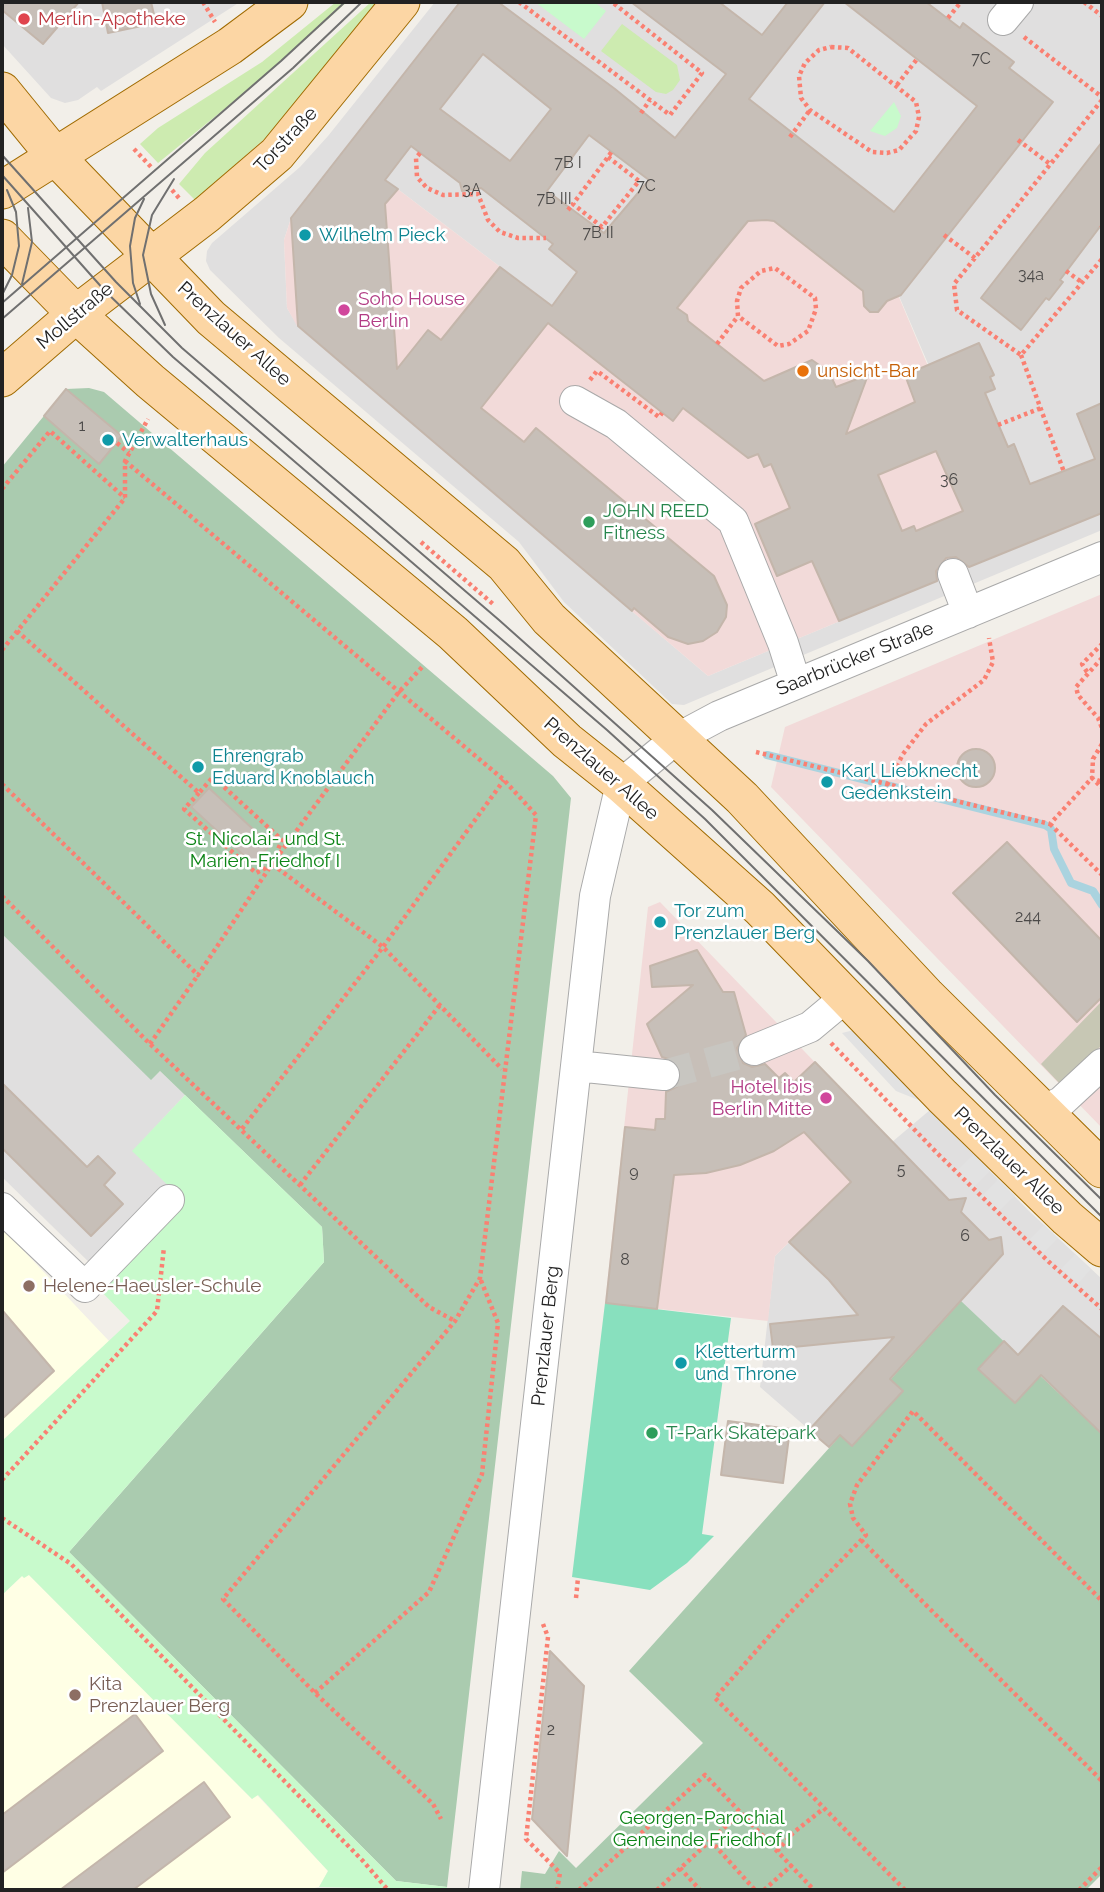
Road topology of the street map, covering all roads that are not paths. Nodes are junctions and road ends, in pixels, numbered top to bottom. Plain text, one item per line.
1 (289, 2) edge
2 (401, 2) edge
3 (2, 91) edge
4 (55, 156) junction
5 (2, 190) edge
6 (2, 238) edge
7 (150, 256) junction
8 (76, 314) junction
9 (2, 379) edge
10 (575, 401) dead end
11 (1102, 556) edge
12 (953, 574) dead end
13 (968, 613) junction
14 (796, 684) junction
15 (676, 739) junction
16 (621, 784) junction
17 (833, 1008) junction
18 (754, 1050) tunnel mouth
19 (1102, 1064) edge
20 (576, 1066) junction
21 (1102, 1073) edge
22 (664, 1076) tunnel mouth
23 (1052, 1119) junction
24 (1102, 1169) edge
25 (169, 1200) road end
26 (2, 1208) edge
27 (1102, 1248) edge
28 (484, 1890) edge

1 - 4 main road
2 - 7 main road, Torstraße
3 - 4 main road, Prenzlauer Allee
4 - 5 main road
4 - 7 main road, Prenzlauer Allee
6 - 8 main road, Prenzlauer Allee
7 - 8 main road, Mollstraße
7 - 15 main road, Prenzlauer Allee
8 - 9 main road, Mollstraße
8 - 16 main road, Prenzlauer Allee
10 - 14 street
11 - 13 street, Saarbrücker Straße
12 - 13 street
13 - 14 street, Saarbrücker Straße
14 - 15 street, Saarbrücker Straße
15 - 16 street, Saarbrücker Straße
15 - 23 main road, Prenzlauer Allee
16 - 17 main road, Prenzlauer Allee
16 - 20 street, Prenzlauer Berg
17 - 18 street
17 - 27 main road, Prenzlauer Allee
19 - 23 street
20 - 22 street
20 - 28 street, Prenzlauer Berg
21 - 23 street
23 - 24 main road, Prenzlauer Allee
25 - 26 street

